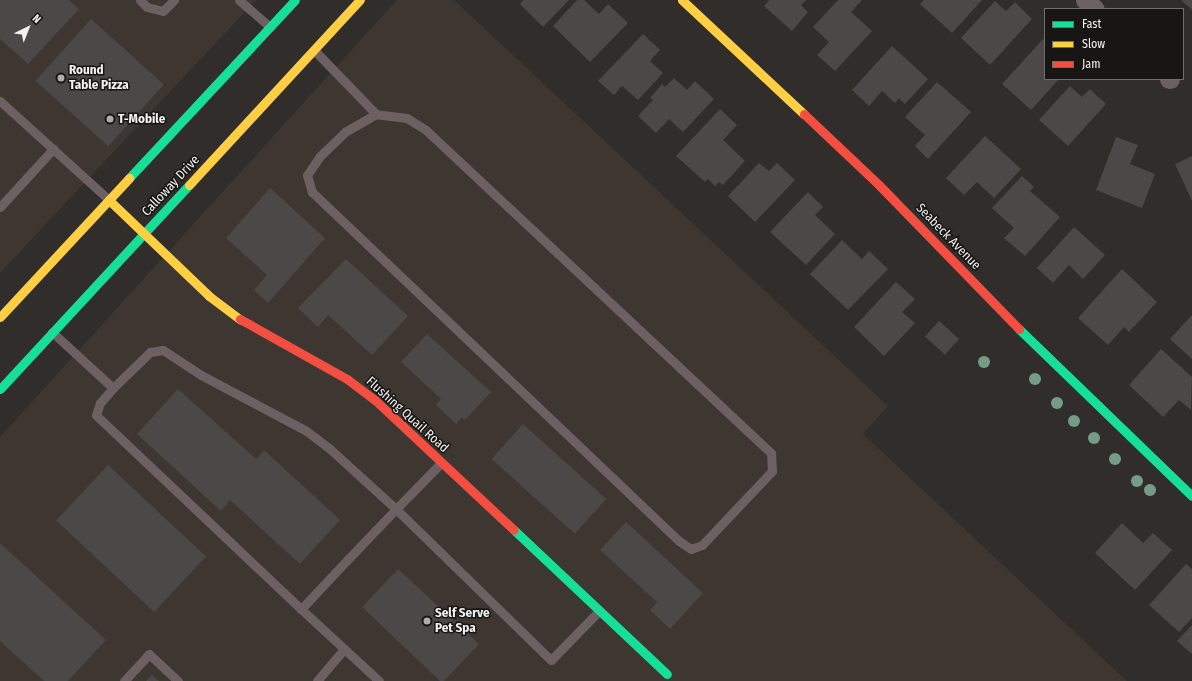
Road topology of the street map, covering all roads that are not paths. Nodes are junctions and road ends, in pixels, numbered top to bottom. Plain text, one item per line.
1 (140, 0) edge
2 (174, 0) edge
3 (239, 0) edge
4 (295, 0) edge
5 (360, 0) edge
6 (682, 0) edge
7 (1085, 0) edge
8 (1094, 8) edge
9 (270, 27) junction
10 (314, 50) junction
11 (1, 104) edge
12 (376, 114) junction
13 (53, 149) junction
14 (110, 201) junction
15 (0, 207) edge
16 (144, 234) junction
17 (0, 317) edge
18 (52, 332) junction
19 (113, 388) junction
20 (0, 389) edge
21 (441, 463) junction
22 (1190, 491) edge
23 (396, 509) junction
24 (301, 609) junction
25 (599, 611) junction
26 (344, 649) junction
27 (668, 674) joint
28 (124, 681) edge
29 (178, 681) edge
30 (317, 681) edge
31 (379, 681) edge
32 (675, 681) edge

1 - 2 lane
3 - 9 lane
4 - 9 street
5 - 10 street, Calloway Drive
6 - 22 street, Seabeck Avenue
7 - 8 street
9 - 14 street
10 - 12 lane
10 - 16 street, Calloway Drive
11 - 13 lane
12 - 12 lane
13 - 14 lane
13 - 15 lane
14 - 16 street, Flushing Quail Road
14 - 17 street
16 - 18 street, Calloway Drive
16 - 21 street, Flushing Quail Road
18 - 19 lane
18 - 20 street, Calloway Drive
19 - 23 lane
19 - 24 lane
21 - 23 lane
21 - 25 street, Flushing Quail Road
23 - 24 lane
23 - 25 lane
24 - 26 lane
25 - 27 street, Flushing Quail Road
26 - 30 lane
26 - 31 lane
27 - 32 lane
28 - 29 lane

